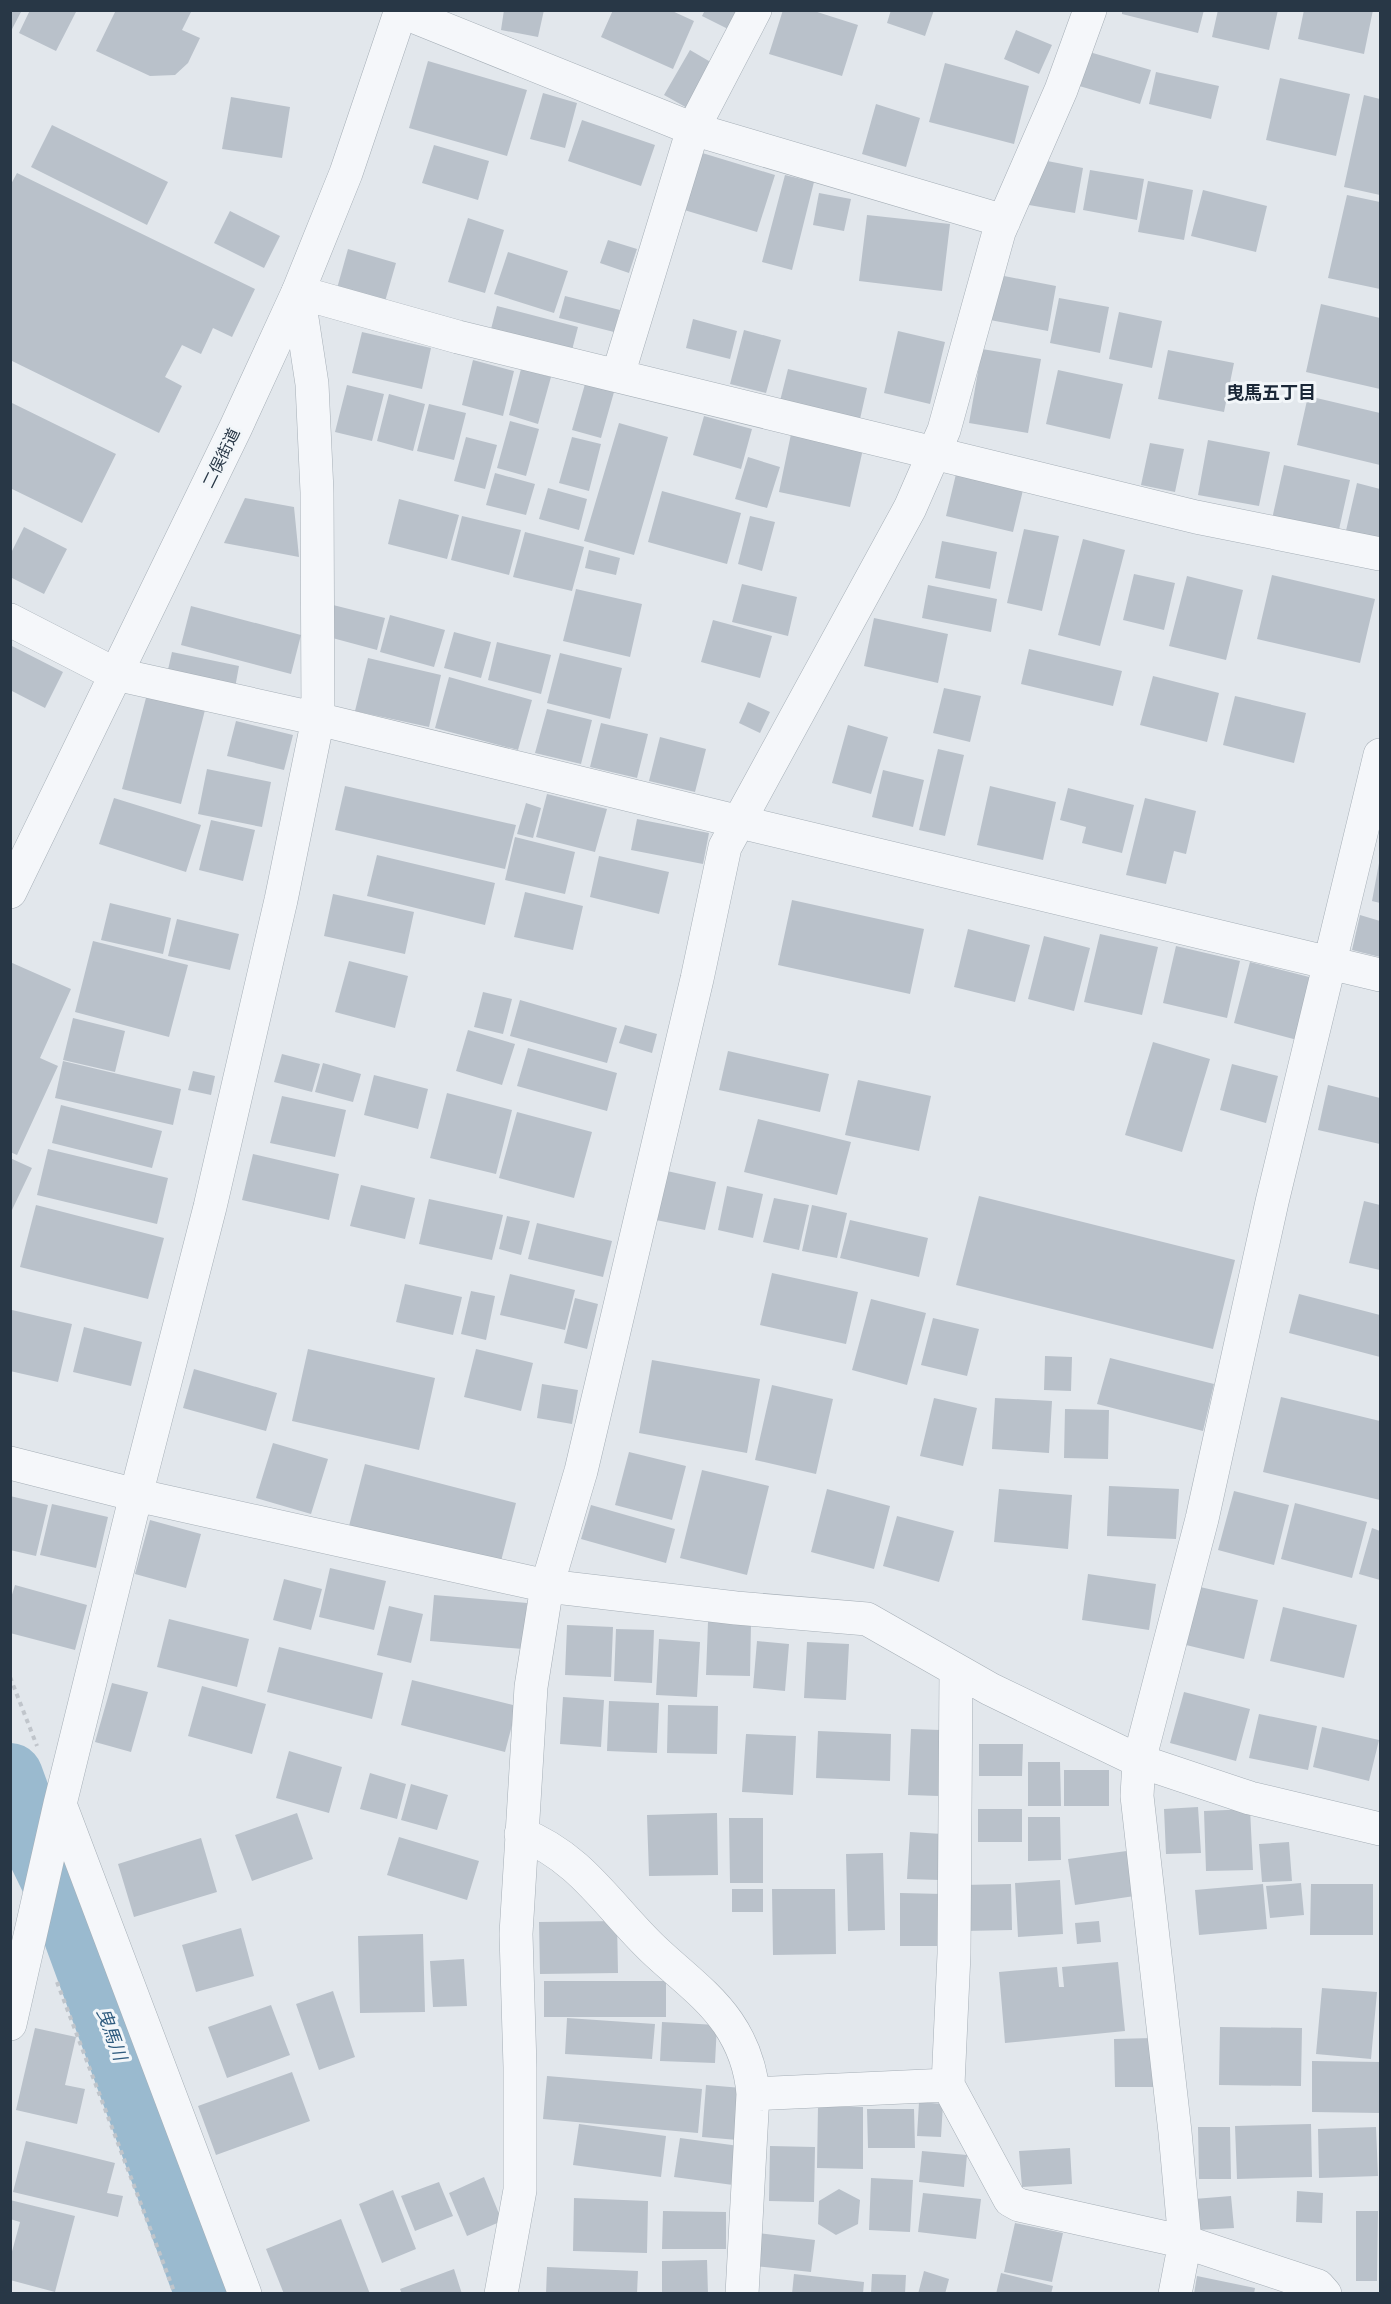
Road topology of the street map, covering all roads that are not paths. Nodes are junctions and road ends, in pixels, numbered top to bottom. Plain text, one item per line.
1 (755, 10) edge
2 (1090, 10) edge
3 (400, 11) edge
4 (693, 129) junction
5 (1004, 221) junction
6 (298, 291) junction
7 (618, 375) junction
8 (933, 451) junction
9 (1380, 554) edge
10 (10, 620) edge
11 (115, 674) junction
12 (318, 719) junction
13 (1380, 755) edge
14 (740, 822) junction
15 (10, 892) edge
16 (1329, 962) junction
17 (1380, 975) edge
18 (10, 1463) edge
19 (136, 1495) junction
20 (547, 1586) junction
21 (956, 1670) junction
22 (1139, 1761) junction
23 (58, 1811) junction
24 (1380, 1829) edge
25 (521, 1834) junction
26 (10, 2024) edge
27 (948, 2085) junction
28 (753, 2094) junction
29 (1185, 2242) junction
30 (245, 2294) edge
31 (501, 2294) edge
32 (742, 2294) edge
33 (1175, 2294) edge
34 (1325, 2294) edge

1 - 4 street
2 - 5 street
3 - 4 street
3 - 6 street, 二俣街道
4 - 5 street
4 - 7 street
5 - 8 street
6 - 7 street
6 - 11 street, 二俣街道
6 - 12 street
7 - 8 street
8 - 9 street
8 - 14 street
10 - 11 street
11 - 12 street
11 - 15 street, 二俣街道
12 - 14 street
12 - 19 street
13 - 16 street
14 - 16 street
14 - 20 street
16 - 17 street
16 - 22 street
18 - 19 street
19 - 20 street
19 - 23 street
20 - 21 street
20 - 25 street
21 - 22 street
21 - 27 street
22 - 24 street
22 - 29 street
23 - 26 street
23 - 30 street
25 - 28 street
25 - 31 street
27 - 28 street
27 - 29 street
28 - 32 street
29 - 33 street
29 - 34 street

